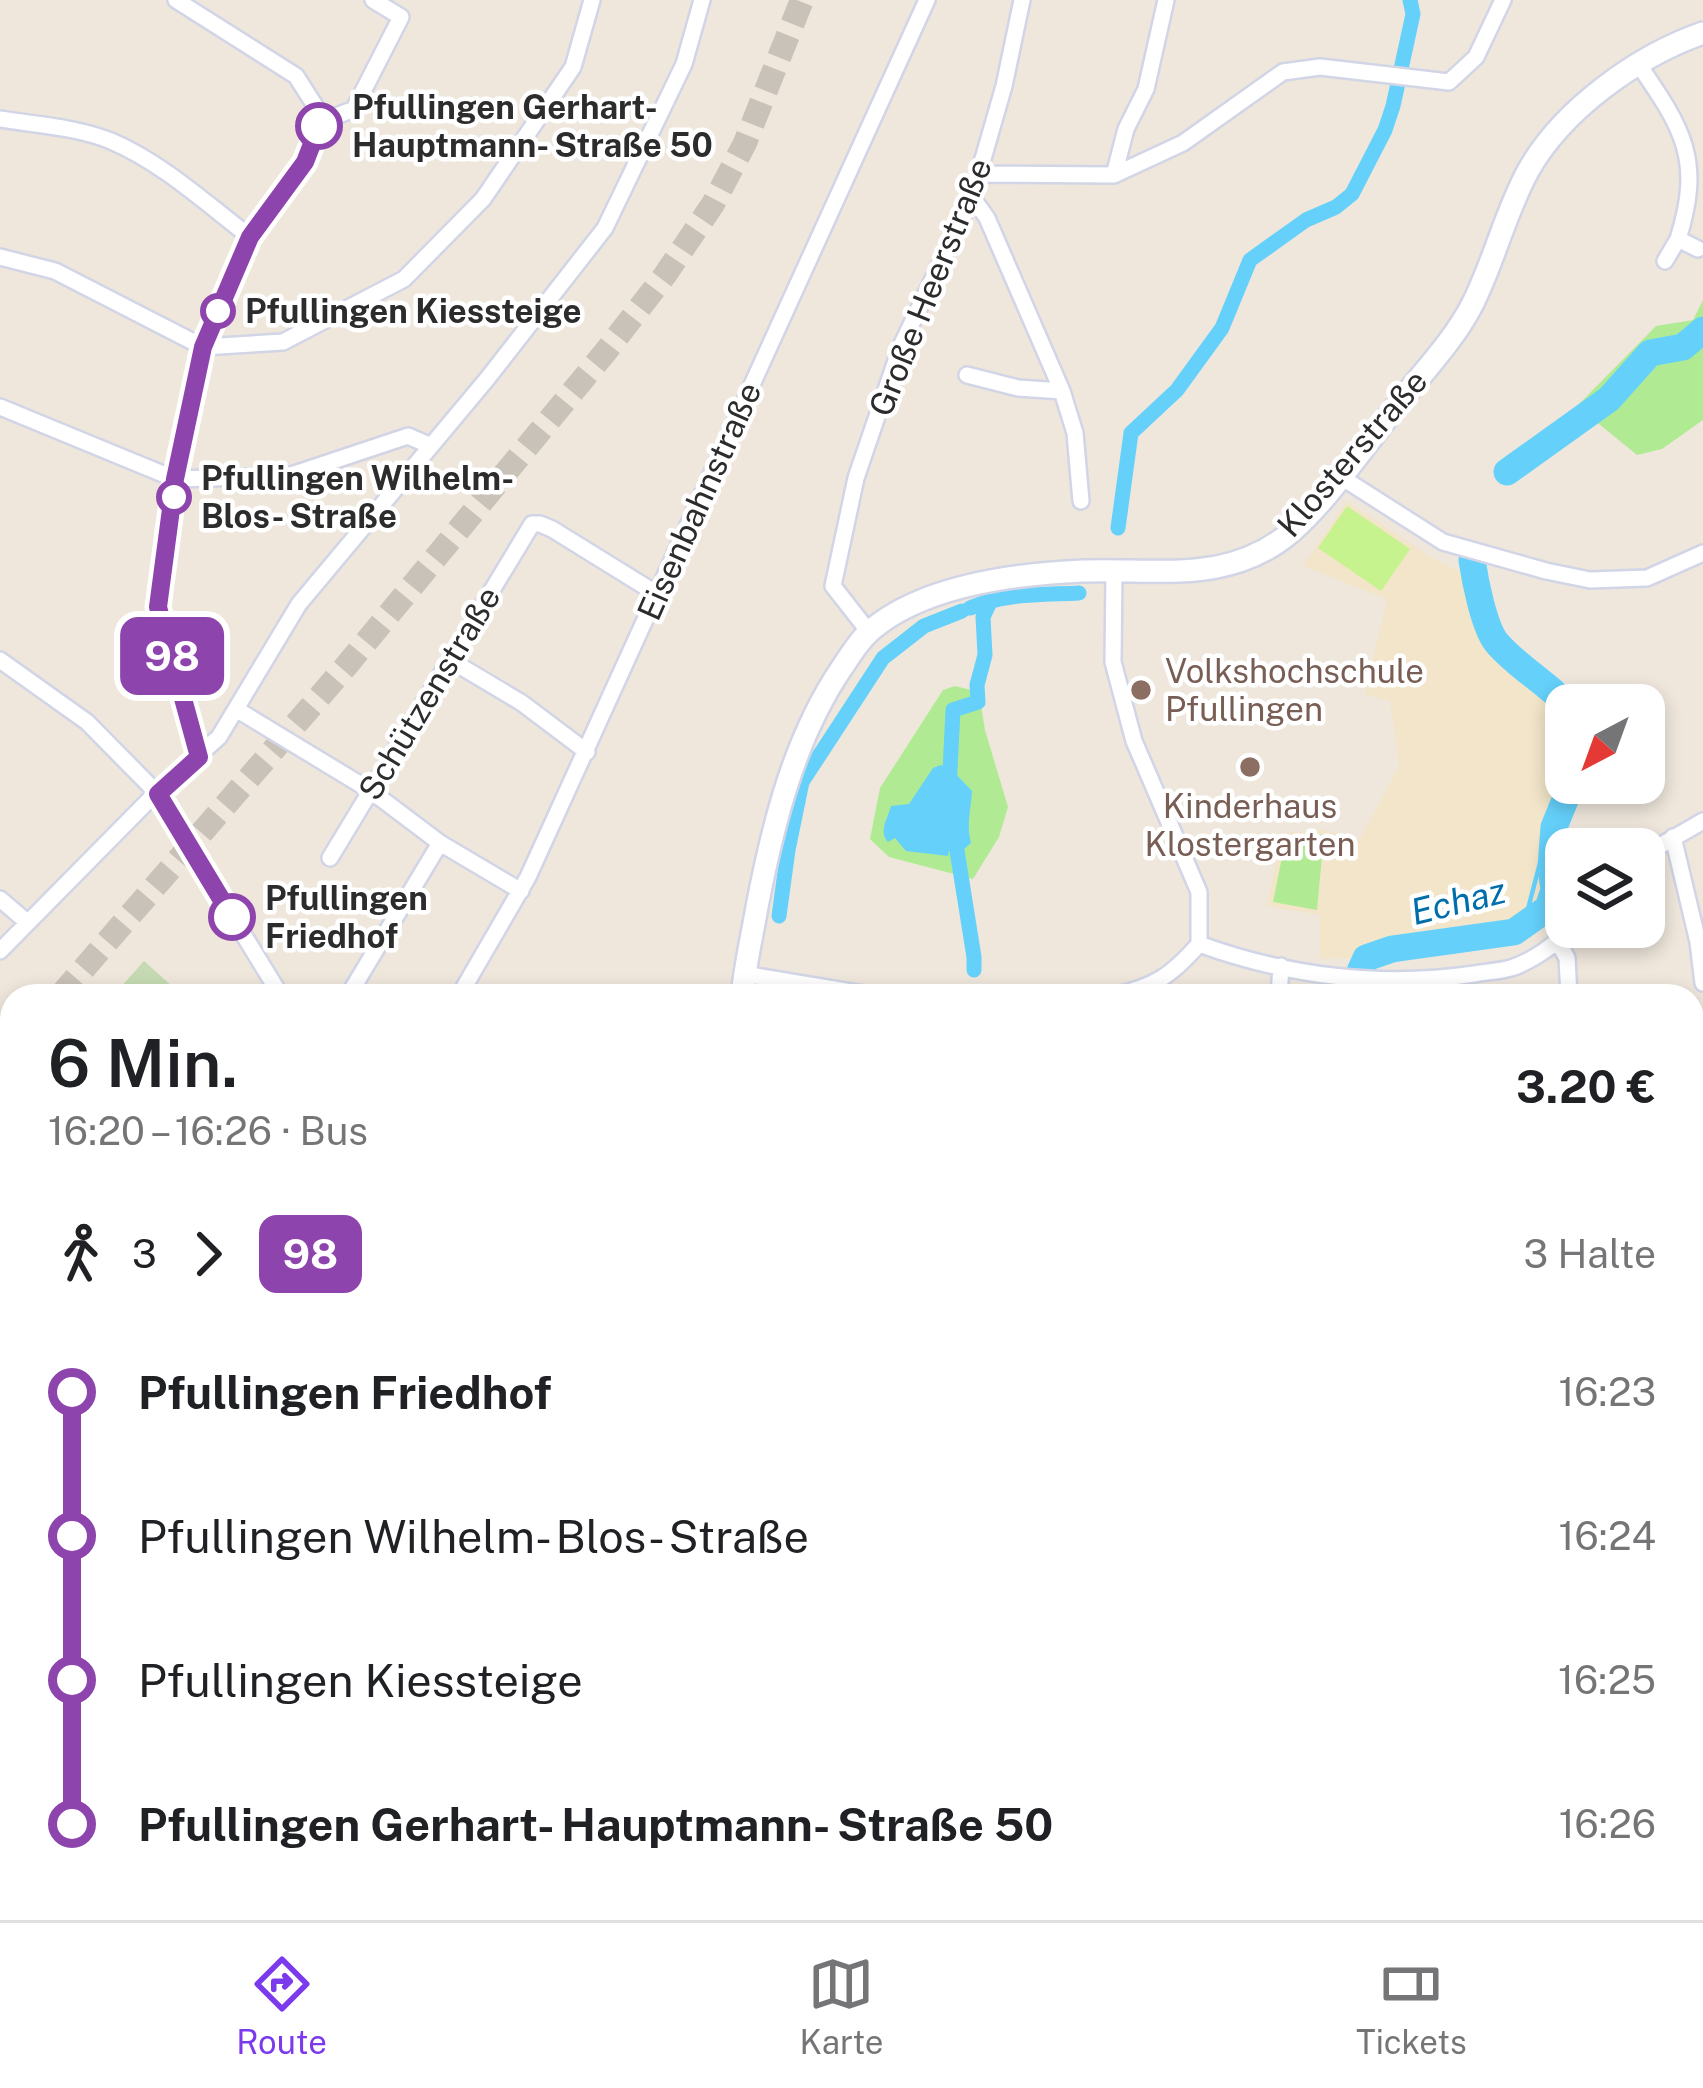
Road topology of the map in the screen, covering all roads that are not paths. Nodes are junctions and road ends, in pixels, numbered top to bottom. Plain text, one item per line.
1 (176, 0) edge
2 (373, 0) edge
3 (592, 0) edge
4 (702, 0) edge
5 (927, 0) edge
6 (1022, 0) edge
7 (1166, 0) edge
8 (1503, 0) edge
9 (1703, 33) edge
10 (1639, 64) junction
11 (0, 119) edge
12 (321, 122) junction
13 (979, 174) junction
14 (1114, 176) junction
15 (972, 197) junction
16 (250, 237) junction
17 (1678, 239) junction
18 (1698, 249) dead end
19 (0, 257) edge
20 (1665, 261) dead end
21 (203, 347) junction
22 (967, 375) dead end
23 (1061, 391) junction
24 (0, 406) edge
25 (430, 446) junction
26 (1341, 477) junction
27 (175, 479) junction
28 (1082, 501) dead end
29 (1703, 553) edge
30 (1114, 572) junction
31 (657, 594) junction
32 (869, 632) junction
33 (450, 660) junction
34 (0, 661) edge
35 (236, 709) junction
36 (586, 752) junction
37 (199, 757) junction
38 (371, 791) junction
39 (158, 794) junction
40 (1703, 821) edge
41 (1673, 837) junction
42 (1665, 842) edge
43 (440, 843) junction
44 (331, 858) dead end
45 (521, 891) junction
46 (0, 898) edge
47 (27, 922) junction
48 (1199, 944) junction
49 (1548, 948) edge
50 (1561, 948) edge
51 (0, 951) edge
52 (1281, 966) junction
53 (1703, 983) edge
54 (273, 984) edge
55 (355, 984) edge
56 (466, 984) edge
57 (743, 984) edge
58 (1155, 984) edge
59 (1280, 984) edge
60 (1568, 984) edge

1 - 12 street
2 - 12 street
3 - 21 street
4 - 25 street
5 - 31 street, Eisenbahnstraße
6 - 13 street, Große Heerstraße
7 - 14 street
8 - 14 street
9 - 10 main road, Klosterstraße
10 - 17 street
10 - 26 main road, Klosterstraße
11 - 16 street
12 - 16 street
13 - 14 street
13 - 15 street, Große Heerstraße
15 - 23 street
15 - 32 street, Große Heerstraße
16 - 21 street
17 - 18 street
17 - 20 street
19 - 21 street
21 - 27 street
22 - 23 street
23 - 28 street
24 - 27 street
25 - 27 street
25 - 35 street
26 - 29 street
26 - 30 main road, Klosterstraße
27 - 37 street
30 - 32 main road
30 - 48 street
31 - 33 street, Schützenstraße
31 - 36 street, Eisenbahnstraße
32 - 57 main road
33 - 36 street
33 - 38 street, Schützenstraße
34 - 39 street
35 - 37 street
35 - 38 street
36 - 45 street, Eisenbahnstraße
37 - 39 street
38 - 43 street
38 - 44 street, Schützenstraße
39 - 47 street
39 - 54 street
40 - 41 street
41 - 42 street
41 - 53 street
43 - 45 street
43 - 55 street
45 - 56 street, Eisenbahnstraße
46 - 47 street
47 - 51 street
48 - 52 street
48 - 58 street
49 - 52 street
50 - 60 street
52 - 59 street

